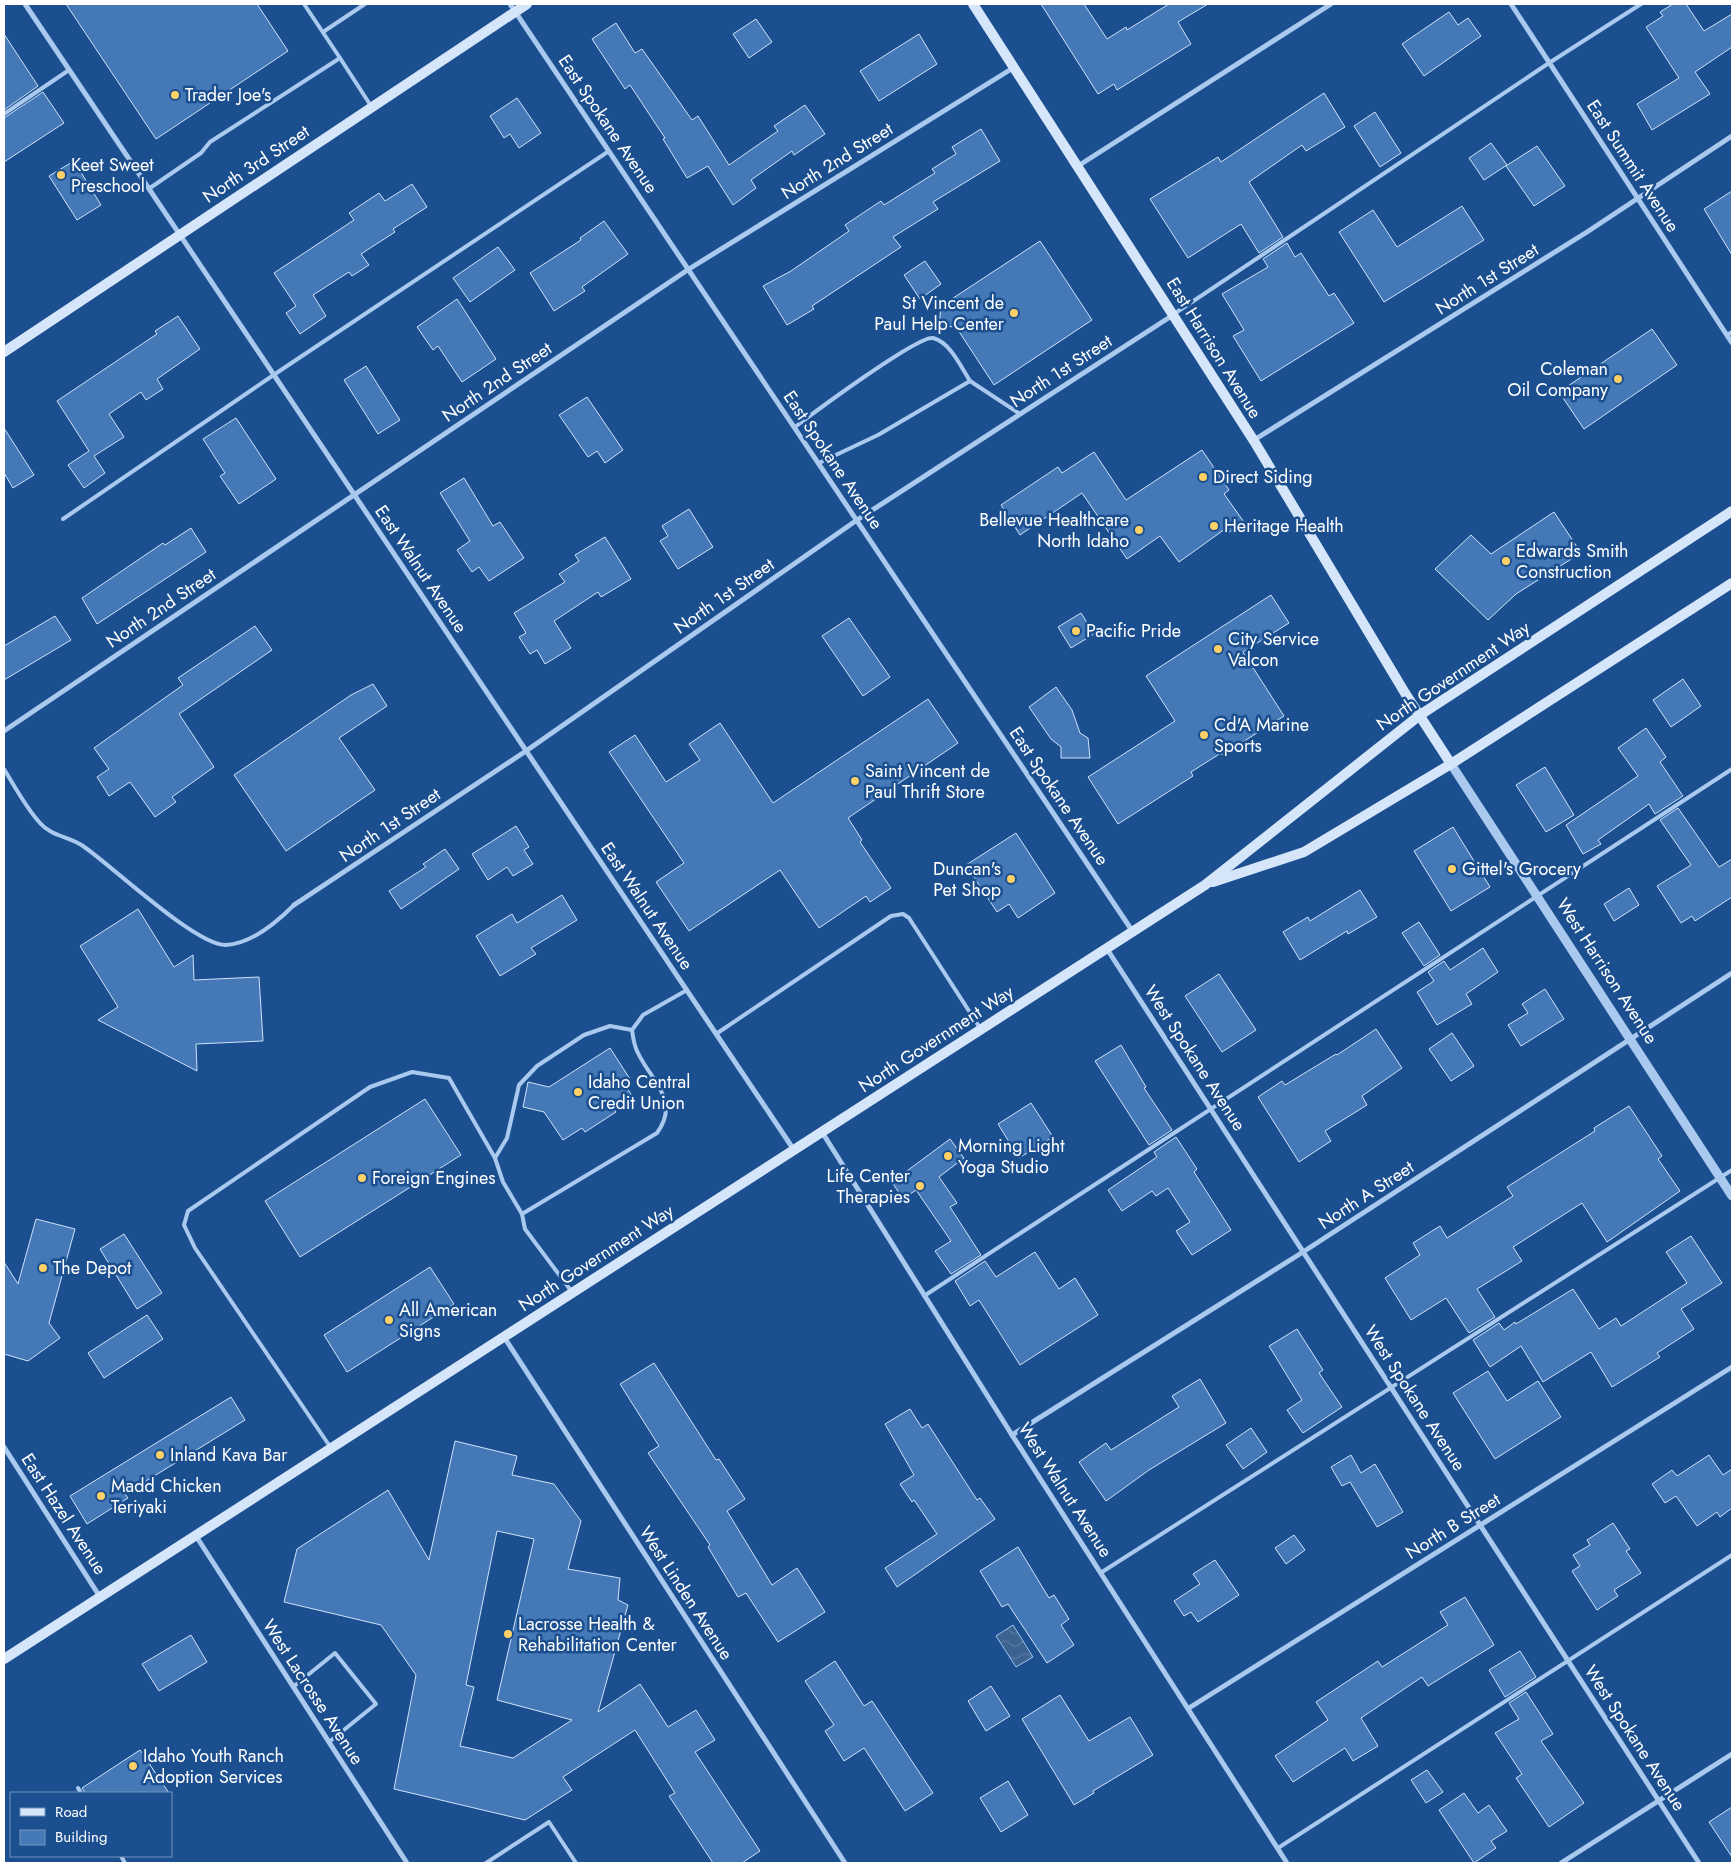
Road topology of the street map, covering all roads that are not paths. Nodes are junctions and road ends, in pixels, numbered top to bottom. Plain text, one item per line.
1 (25, 4) edge
2 (304, 4) edge
3 (366, 4) edge
4 (527, 4) edge
5 (973, 4) edge
6 (1330, 4) edge
7 (1511, 4) edge
8 (1641, 4) edge
9 (512, 8) edge
10 (323, 32) junction
11 (340, 58) junction
12 (1549, 62) junction
13 (1013, 68) junction
14 (70, 70) junction
15 (372, 107) junction
16 (4, 114) edge
17 (1732, 136) edge
18 (609, 150) junction
19 (1078, 166) junction
20 (150, 188) junction
21 (1638, 198) junction
22 (181, 233) junction
23 (689, 269) junction
24 (1173, 314) junction
25 (1730, 333) edge
26 (1732, 343) edge
27 (4, 352) edge
28 (275, 374) junction
29 (970, 380) junction
30 (1020, 414) junction
31 (795, 427) junction
32 (1254, 441) junction
33 (819, 463) junction
34 (355, 494) junction
35 (1732, 511) edge
36 (63, 519) dead end
37 (857, 520) junction
38 (1732, 583) edge
39 (1420, 715) junction
40 (4, 731) edge
41 (526, 750) junction
42 (1451, 764) junction
43 (4, 769) edge
44 (1732, 769) edge
45 (1205, 885) junction
46 (1538, 894) junction
47 (294, 905) joint
48 (1133, 932) junction
49 (1107, 949) junction
50 (1732, 973) edge
51 (686, 990) junction
52 (632, 1030) junction
53 (982, 1030) junction
54 (716, 1034) junction
55 (1631, 1039) junction
56 (1213, 1110) junction
57 (822, 1131) junction
58 (794, 1150) junction
59 (495, 1158) junction
60 (1732, 1170) edge
61 (1721, 1178) junction
62 (1732, 1196) edge
63 (522, 1214) junction
64 (1303, 1252) junction
65 (572, 1293) junction
66 (924, 1296) junction
67 (504, 1337) junction
68 (1732, 1367) edge
69 (1392, 1388) junction
70 (1012, 1435) junction
71 (4, 1446) edge
72 (331, 1448) junction
73 (1481, 1526) junction
74 (195, 1536) junction
75 (1732, 1554) edge
76 (1102, 1572) junction
77 (100, 1597) junction
78 (4, 1659) edge
79 (1568, 1660) junction
80 (293, 1687) junction
81 (1189, 1708) junction
82 (329, 1742) junction
83 (1732, 1754) edge
84 (78, 1788) dead end
85 (80, 1792) edge
86 (1659, 1801) junction
87 (1278, 1848) junction
88 (407, 1863) edge
89 (486, 1863) edge
90 (576, 1863) edge
91 (845, 1863) edge
92 (1287, 1863) edge
93 (1562, 1863) edge
94 (1699, 1863) edge

1 - 14 street, East Walnut Avenue
2 - 10 lane
3 - 10 lane
4 - 9 main road, North 3rd Street
5 - 13 main road, East Harrison Avenue
6 - 19 street
7 - 12 street, East Summit Avenue
8 - 12 lane
9 - 15 main road, North 3rd Street
9 - 18 street, East Spokane Avenue
10 - 11 lane
11 - 15 lane
11 - 20 lane
12 - 21 street, East Summit Avenue
12 - 24 lane
13 - 19 main road, East Harrison Avenue
13 - 23 street, North 2nd Street
14 - 16 lane
14 - 20 street, East Walnut Avenue
15 - 22 main road, North 3rd Street
17 - 21 street, North 1st Street
18 - 23 street, East Spokane Avenue
18 - 28 lane
19 - 24 main road, East Harrison Avenue
20 - 22 street, East Walnut Avenue
21 - 25 street, East Summit Avenue
21 - 32 street, North 1st Street
22 - 27 main road, North 3rd Street
22 - 28 street, East Walnut Avenue
23 - 31 street, East Spokane Avenue
23 - 34 street, North 2nd Street
24 - 30 street, North 1st Street
24 - 32 main road, East Harrison Avenue
25 - 26 street, East Summit Avenue
28 - 34 street, East Walnut Avenue
28 - 36 lane
29 - 30 lane
29 - 31 lane
29 - 33 lane
30 - 37 street, North 1st Street
31 - 33 street, East Spokane Avenue
32 - 39 main road, East Harrison Avenue
33 - 37 street, East Spokane Avenue
34 - 40 street, North 2nd Street
34 - 41 street, East Walnut Avenue
35 - 39 main road, North Government Way
37 - 41 street, North 1st Street
37 - 48 street, East Spokane Avenue
38 - 42 main road, North Government Way
39 - 42 main road, West Harrison Avenue
39 - 45 main road, North Government Way
41 - 47 street, North 1st Street
41 - 51 street, East Walnut Avenue
42 - 45 main road, North Government Way
42 - 46 street, West Harrison Avenue
43 - 47 lane
44 - 46 lane
45 - 48 main road, North Government Way
46 - 55 street, West Harrison Avenue
46 - 56 lane
48 - 49 main road, North Government Way
49 - 53 main road, North Government Way
49 - 56 street, West Spokane Avenue
50 - 55 street, North A Street
51 - 52 lane
51 - 54 street, East Walnut Avenue
52 - 59 lane
52 - 63 lane
53 - 54 lane
53 - 57 main road, North Government Way
54 - 58 street, East Walnut Avenue
55 - 61 street, West Harrison Avenue
55 - 64 street, North A Street
56 - 64 street, West Spokane Avenue
56 - 66 lane
57 - 58 main road, North Government Way
57 - 66 street, West Walnut Avenue
58 - 65 main road, North Government Way
59 - 63 lane
59 - 72 lane
60 - 61 lane
61 - 62 street, West Harrison Avenue
61 - 69 lane
63 - 65 lane
64 - 69 street, West Spokane Avenue
64 - 70 street, North A Street
65 - 67 main road, North Government Way
66 - 70 street, West Walnut Avenue
67 - 72 main road, North Government Way
67 - 91 street, West Linden Avenue
68 - 73 street, North B Street
69 - 73 street, West Spokane Avenue
69 - 76 lane
70 - 76 street, West Walnut Avenue
71 - 77 street, East Hazel Avenue
72 - 74 main road, North Government Way
73 - 79 street, West Spokane Avenue
73 - 81 street, North B Street
74 - 77 main road, North Government Way
74 - 80 street, West Lacrosse Avenue
75 - 79 lane
76 - 81 street, West Walnut Avenue
77 - 78 main road, North Government Way
79 - 86 street, West Spokane Avenue
79 - 87 lane
80 - 82 street, West Lacrosse Avenue
80 - 82 lane
81 - 87 street, West Walnut Avenue
82 - 88 street, West Lacrosse Avenue
83 - 86 street
84 - 85 lane
86 - 93 street
86 - 94 street, West Spokane Avenue
87 - 92 street, West Walnut Avenue
89 - 90 lane

